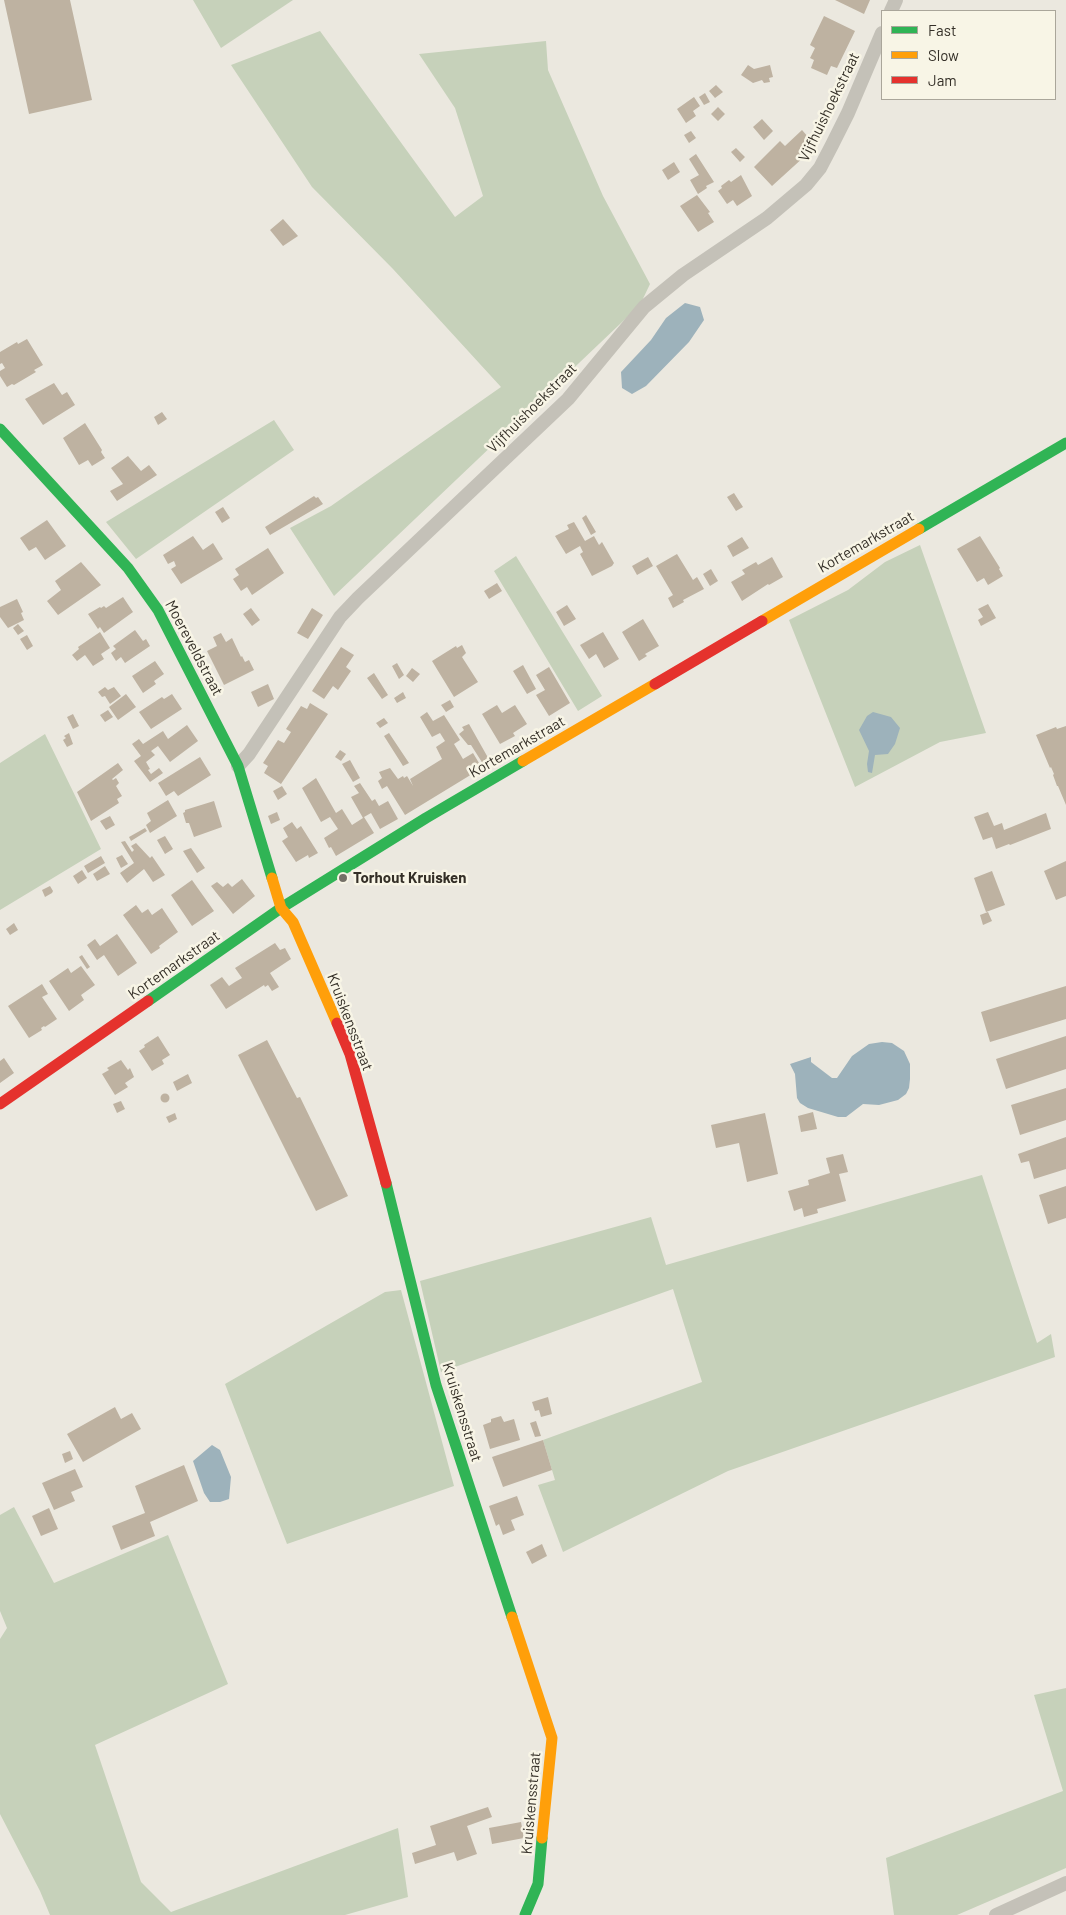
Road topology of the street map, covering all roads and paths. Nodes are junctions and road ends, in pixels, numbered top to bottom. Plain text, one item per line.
1 (881, 35) edge
2 (0, 429) edge
3 (1066, 443) edge
4 (238, 766) junction
5 (281, 908) junction
6 (293, 922) joint
7 (0, 1104) edge
8 (1066, 1883) edge
9 (525, 1915) edge
10 (996, 1915) edge

1 - 4 street, Vijfhuishoekstraat
2 - 4 street, Moereveldstraat
3 - 5 street, Kortemarkstraat
4 - 5 street, Moereveldstraat
5 - 6 street, Moereveldstraat
5 - 7 street, Kortemarkstraat
6 - 9 street, Kruiskensstraat
8 - 10 street

